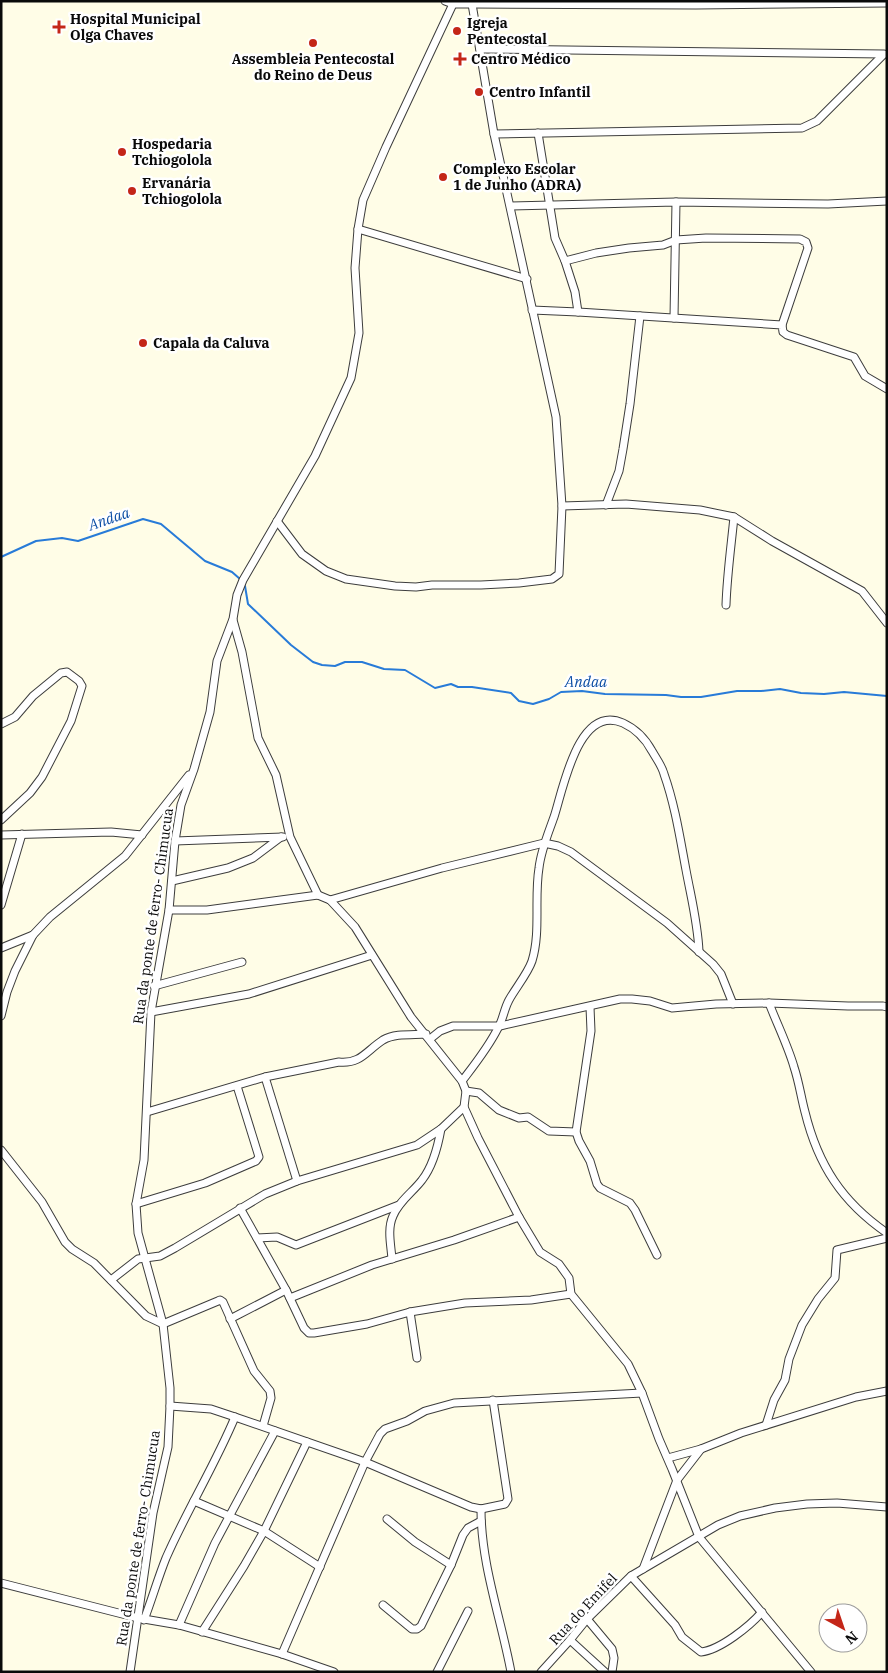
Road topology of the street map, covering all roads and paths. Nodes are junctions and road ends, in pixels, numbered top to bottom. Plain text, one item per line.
1 (445, 1) edge
2 (856, 2) edge
3 (697, 3) edge
4 (887, 3) edge
5 (453, 4) junction
6 (472, 4) junction
7 (480, 49) junction
8 (885, 54) edge
9 (538, 133) junction
10 (494, 134) junction
11 (887, 201) edge
12 (676, 202) junction
13 (511, 206) junction
14 (551, 206) junction
15 (358, 229) junction
16 (676, 240) junction
17 (565, 261) junction
18 (527, 279) junction
19 (532, 310) junction
20 (578, 312) junction
21 (640, 316) junction
22 (674, 318) junction
23 (782, 325) junction
24 (887, 389) edge
25 (606, 504) junction
26 (562, 506) junction
27 (734, 517) junction
28 (277, 522) junction
29 (726, 604) dead end
30 (233, 619) junction
31 (887, 623) edge
32 (1, 724) edge
33 (194, 769) junction
34 (1, 820) edge
35 (22, 834) junction
36 (142, 834) junction
37 (1, 835) edge
38 (281, 837) junction
39 (290, 837) junction
40 (176, 840) junction
41 (544, 843) junction
42 (172, 881) junction
43 (318, 895) junction
44 (330, 900) junction
45 (1, 905) edge
46 (169, 910) junction
47 (33, 935) junction
48 (1, 948) edge
49 (699, 952) junction
50 (372, 955) junction
51 (242, 962) dead end
52 (154, 986) junction
53 (769, 1003) junction
54 (733, 1004) junction
55 (590, 1007) junction
56 (887, 1007) edge
57 (151, 1012) junction
58 (1, 1016) edge
59 (500, 1026) junction
60 (428, 1036) junction
61 (265, 1077) junction
62 (462, 1081) junction
63 (237, 1086) junction
64 (466, 1092) junction
65 (464, 1107) junction
66 (147, 1112) junction
67 (441, 1129) junction
68 (576, 1132) junction
69 (1, 1150) edge
70 (297, 1181) junction
71 (136, 1204) junction
72 (399, 1205) junction
73 (240, 1208) junction
74 (518, 1217) junction
75 (887, 1233) edge
76 (257, 1238) junction
77 (887, 1238) edge
78 (657, 1255) dead end
79 (144, 1258) junction
80 (392, 1259) junction
81 (111, 1280) junction
82 (286, 1290) junction
83 (571, 1294) junction
84 (290, 1298) junction
85 (410, 1312) junction
86 (230, 1319) junction
87 (162, 1324) junction
88 (417, 1358) dead end
89 (887, 1391) edge
90 (642, 1393) junction
91 (493, 1400) junction
92 (170, 1406) junction
93 (235, 1417) junction
94 (766, 1425) junction
95 (263, 1426) junction
96 (275, 1431) junction
97 (307, 1442) junction
98 (701, 1449) junction
99 (668, 1458) junction
100 (365, 1462) junction
101 (677, 1480) junction
102 (194, 1501) junction
103 (887, 1507) edge
104 (481, 1509) junction
105 (229, 1516) junction
106 (387, 1520) dead end
107 (481, 1521) junction
108 (264, 1531) junction
109 (699, 1537) junction
110 (451, 1565) junction
111 (320, 1567) junction
112 (643, 1569) junction
113 (631, 1576) junction
114 (1, 1583) edge
115 (383, 1605) dead end
116 (468, 1611) dead end
117 (762, 1612) junction
118 (141, 1619) junction
119 (587, 1619) junction
120 (178, 1625) junction
121 (202, 1632) junction
122 (570, 1640) junction
123 (282, 1654) junction
124 (130, 1672) edge
125 (334, 1672) edge
126 (437, 1672) edge
127 (511, 1672) edge
128 (541, 1672) edge
129 (605, 1672) edge
130 (612, 1672) edge
131 (811, 1672) edge

1 - 5 street
2 - 3 street
2 - 4 street
3 - 6 street
5 - 6 street
5 - 15 street, Rua da ponte de ferro- Chimucua
6 - 7 street
7 - 8 street
7 - 10 street
8 - 9 street
9 - 10 street
9 - 14 street
10 - 13 street
11 - 12 street
12 - 14 street
12 - 16 street
13 - 14 street
13 - 18 street
14 - 17 street
15 - 18 street
15 - 28 street, Rua da ponte de ferro- Chimucua
16 - 17 street
16 - 22 street
16 - 23 street
17 - 20 street
18 - 19 street
19 - 20 street
19 - 26 street
20 - 21 street
21 - 22 street
21 - 25 street
22 - 23 street
23 - 24 street
25 - 26 street
25 - 27 street
26 - 28 street
27 - 29 street
27 - 31 street
28 - 30 street, Rua da ponte de ferro- Chimucua
30 - 33 street, Rua da ponte de ferro- Chimucua
30 - 39 street
32 - 34 street
33 - 36 street
33 - 40 street, Rua da ponte de ferro- Chimucua
35 - 36 street
35 - 37 street
35 - 45 street
36 - 47 street
38 - 39 street
38 - 40 street
38 - 42 street
39 - 43 street
40 - 42 street, Rua da ponte de ferro- Chimucua
41 - 44 street
41 - 49 street
41 - 49 street
41 - 59 street
42 - 46 street, Rua da ponte de ferro- Chimucua
43 - 44 street
43 - 46 street
44 - 50 street
46 - 52 street, Rua da ponte de ferro- Chimucua
47 - 48 street
47 - 58 street
49 - 54 street
50 - 57 street
50 - 60 street
51 - 52 street
52 - 57 street, Rua da ponte de ferro- Chimucua
53 - 54 street
53 - 56 street
53 - 75 street
54 - 55 street
55 - 59 street
55 - 68 street
57 - 66 street, Rua da ponte de ferro- Chimucua
59 - 60 street
59 - 62 street
60 - 61 street
60 - 62 street
61 - 63 street
61 - 70 street
62 - 64 street
63 - 66 street
63 - 71 street
64 - 65 street
64 - 68 street
65 - 67 street
65 - 74 street
66 - 71 street, Rua da ponte de ferro- Chimucua
67 - 70 street
67 - 72 street
68 - 78 street
69 - 81 street
70 - 73 street
71 - 79 street, Rua da ponte de ferro- Chimucua
72 - 76 street
72 - 80 street
73 - 76 street
73 - 79 street
74 - 80 street
74 - 83 street
76 - 82 street
77 - 94 street
79 - 81 street
79 - 87 street, Rua da ponte de ferro- Chimucua
80 - 84 street
81 - 87 street
82 - 84 street
82 - 86 street
83 - 85 street
83 - 90 street
84 - 85 street
85 - 88 street
86 - 87 street
86 - 95 street
87 - 92 street, Rua da ponte de ferro- Chimucua
89 - 94 street
90 - 91 street
90 - 99 street
91 - 100 street
91 - 104 street
92 - 93 street
92 - 118 street, Rua da ponte de ferro- Chimucua
93 - 95 street
93 - 102 street
94 - 98 street
95 - 96 street
96 - 97 street
96 - 105 street
97 - 100 street
97 - 108 street
98 - 99 street
98 - 101 street
99 - 101 street
100 - 104 street
100 - 111 street
101 - 109 street
101 - 112 street
102 - 105 street
102 - 118 street
103 - 109 street, Rua do Emifel
104 - 107 street
105 - 108 street
105 - 120 street
106 - 110 street
107 - 110 street
107 - 127 street
108 - 111 street
108 - 121 street
109 - 112 street, Rua do Emifel
109 - 117 street
110 - 115 street
111 - 123 street
112 - 113 street, Rua do Emifel
113 - 117 street
113 - 119 street, Rua do Emifel
114 - 118 street
116 - 126 street
117 - 131 street
118 - 120 street
118 - 124 street, Rua da ponte de ferro- Chimucua
119 - 122 street, Rua do Emifel
119 - 130 street
120 - 121 street
121 - 123 street
122 - 128 street, Rua do Emifel
122 - 129 street
123 - 125 street

